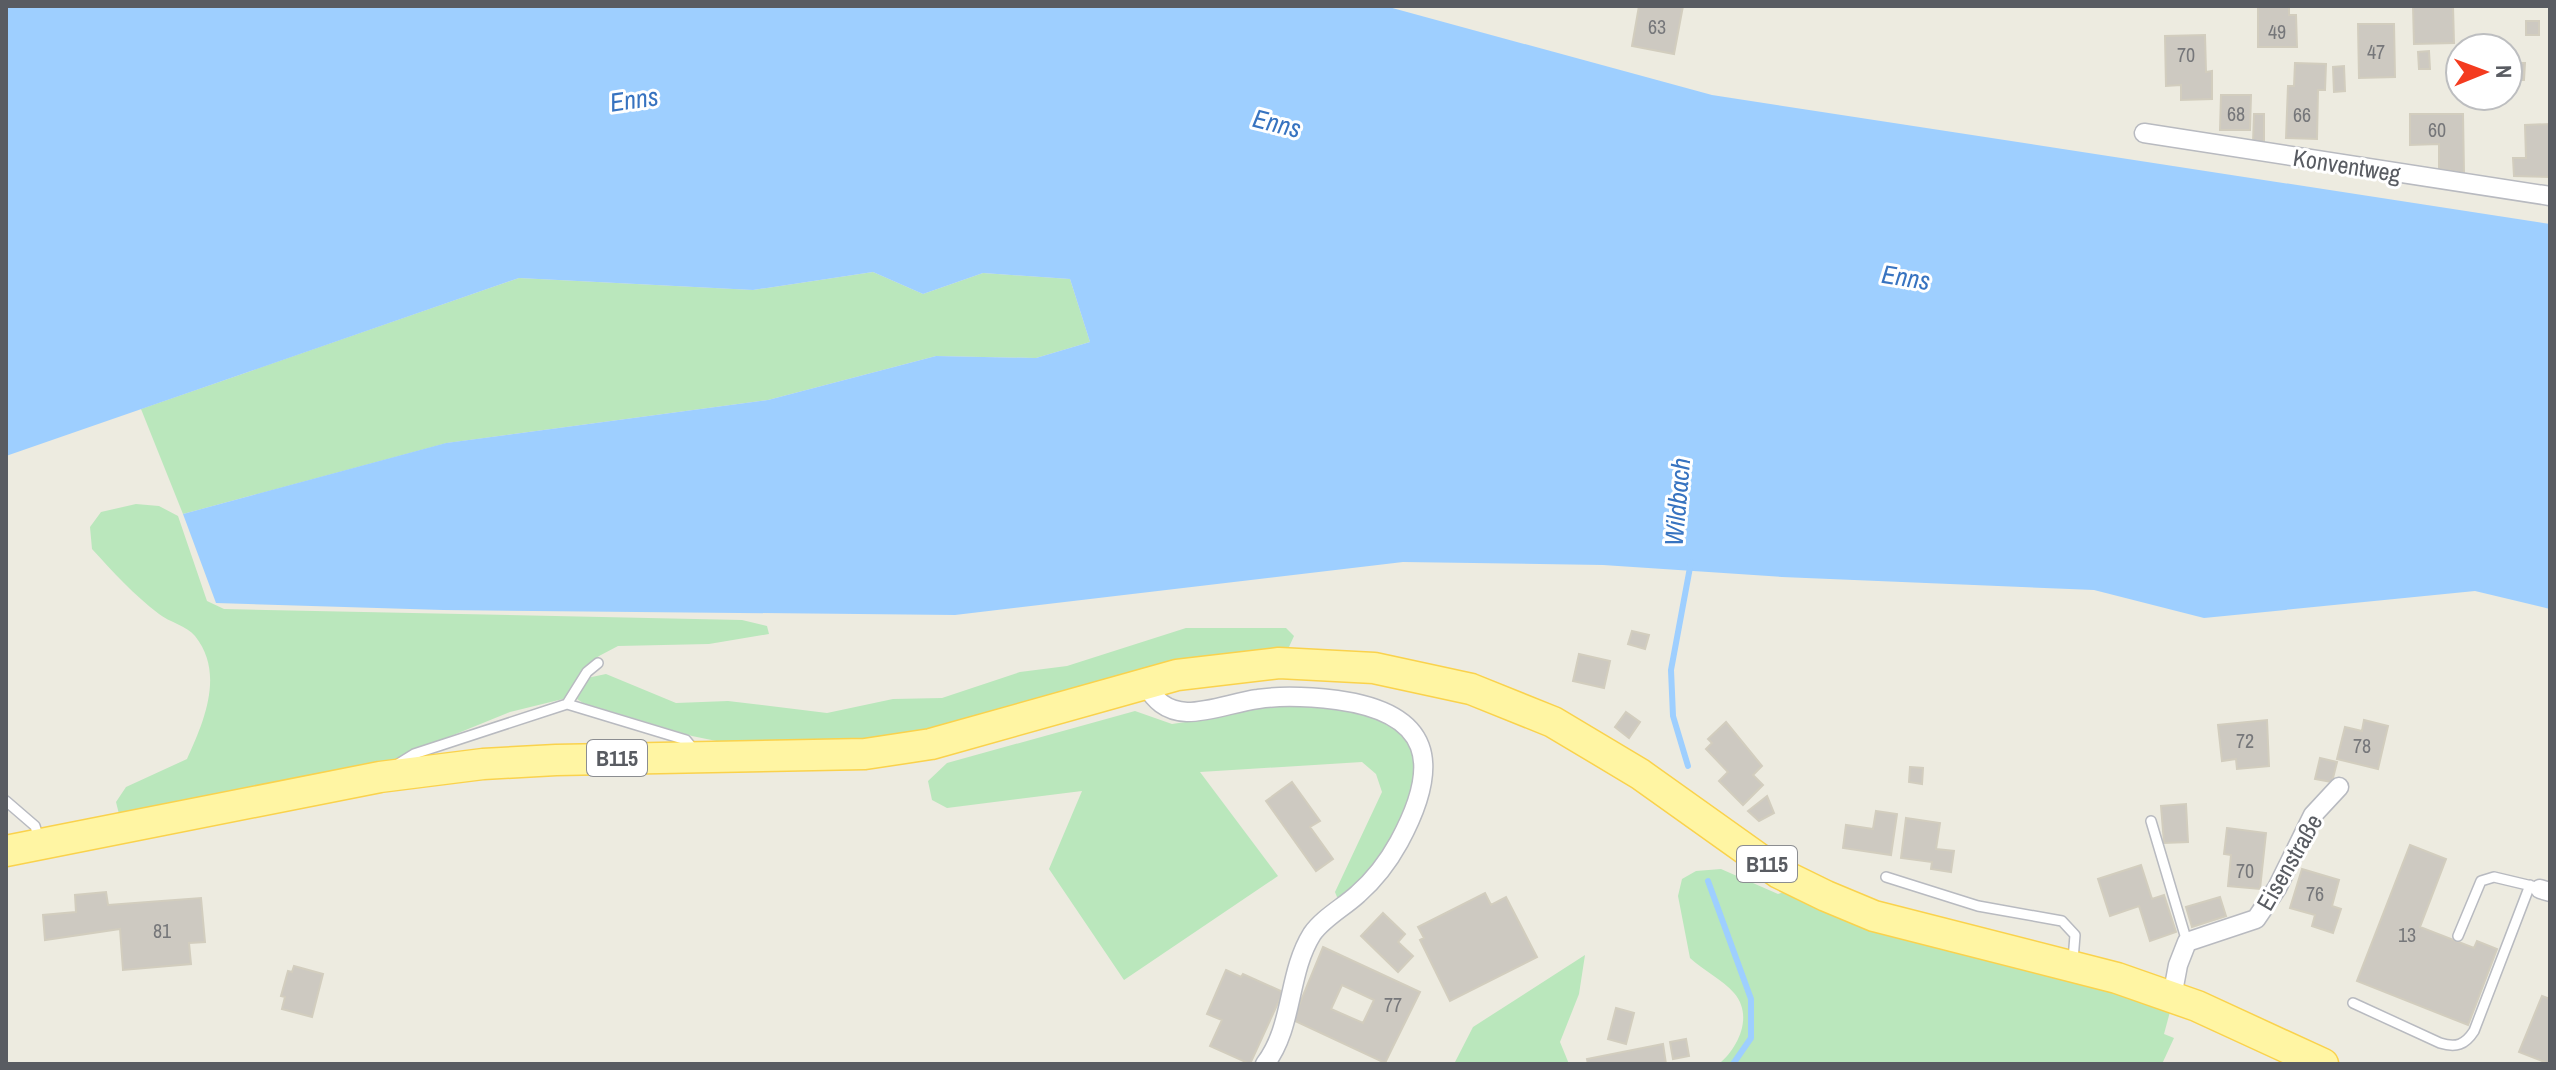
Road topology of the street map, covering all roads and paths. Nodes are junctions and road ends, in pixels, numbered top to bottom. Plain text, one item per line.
1 (2144, 133) dead end
2 (2550, 196) edge
3 (598, 663) dead end
4 (1144, 683) junction
5 (567, 704) junction
6 (699, 757) junction
7 (380, 777) junction
8 (2339, 787) dead end
9 (6, 801) edge
10 (2151, 821) dead end
11 (41, 845) junction
12 (6, 851) edge
13 (1886, 877) dead end
14 (2540, 889) edge
15 (2458, 936) dead end
16 (2187, 942) junction
17 (2073, 964) junction
18 (2172, 997) junction
19 (2353, 1003) dead end
20 (1265, 1064) edge
21 (2323, 1064) edge

1 - 2 street, Konventweg
3 - 5 lane
4 - 6 main road, B115
4 - 17 main road, B115
4 - 20 street
5 - 6 lane
5 - 7 lane
6 - 7 main road, B115
7 - 11 main road, B115
8 - 16 street, Eisenstraße
9 - 11 lane
10 - 16 lane
11 - 12 main road, B115
13 - 17 lane
14 - 15 lane
14 - 19 lane
16 - 18 street
17 - 18 main road, B115
18 - 21 main road, B115

